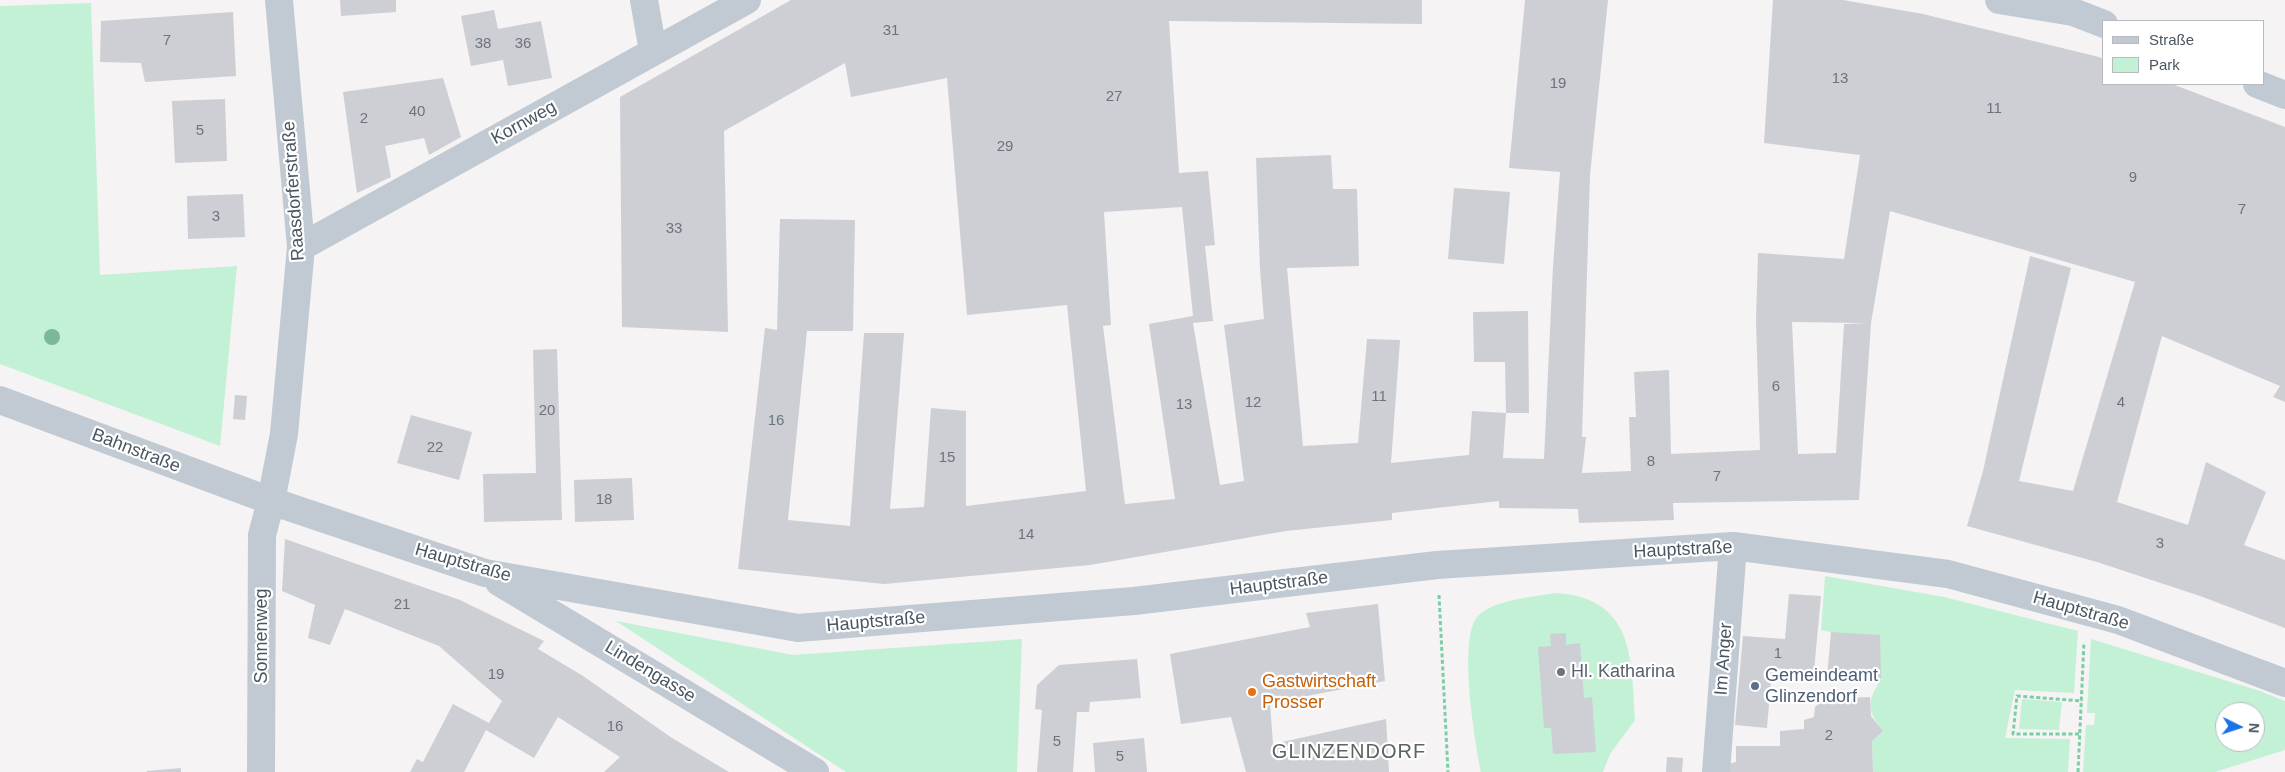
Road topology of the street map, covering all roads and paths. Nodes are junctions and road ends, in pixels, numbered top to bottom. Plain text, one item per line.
1 (279, 0) edge
2 (644, 0) edge
3 (747, 0) edge
4 (2000, 0) edge
5 (2102, 23) edge
6 (653, 51) junction
7 (2260, 85) edge
8 (2285, 95) edge
9 (301, 247) junction
10 (0, 400) edge
11 (271, 501) junction
12 (1733, 546) junction
13 (1437, 565) junction
14 (484, 573) junction
15 (2086, 611) junction
16 (2285, 683) edge
17 (2082, 701) junction
18 (2079, 734) junction
19 (261, 772) edge
20 (815, 772) edge
21 (1448, 772) edge
22 (1716, 772) edge
23 (2078, 772) edge

1 - 9 street, Raasdorferstraße
2 - 6 street
3 - 6 street, Kornweg
4 - 5 street
6 - 9 street, Kornweg
7 - 8 street
9 - 11 street, Raasdorferstraße
10 - 11 street, Bahnstraße
11 - 14 street, Hauptstraße
11 - 19 street, Sonnenweg
12 - 13 street, Hauptstraße
12 - 15 street, Hauptstraße
12 - 22 street, Im Anger
13 - 14 street, Hauptstraße
13 - 21 path
14 - 20 street, Lindengasse
15 - 16 street, Hauptstraße
15 - 17 path
17 - 18 path
17 - 18 path
18 - 23 path

